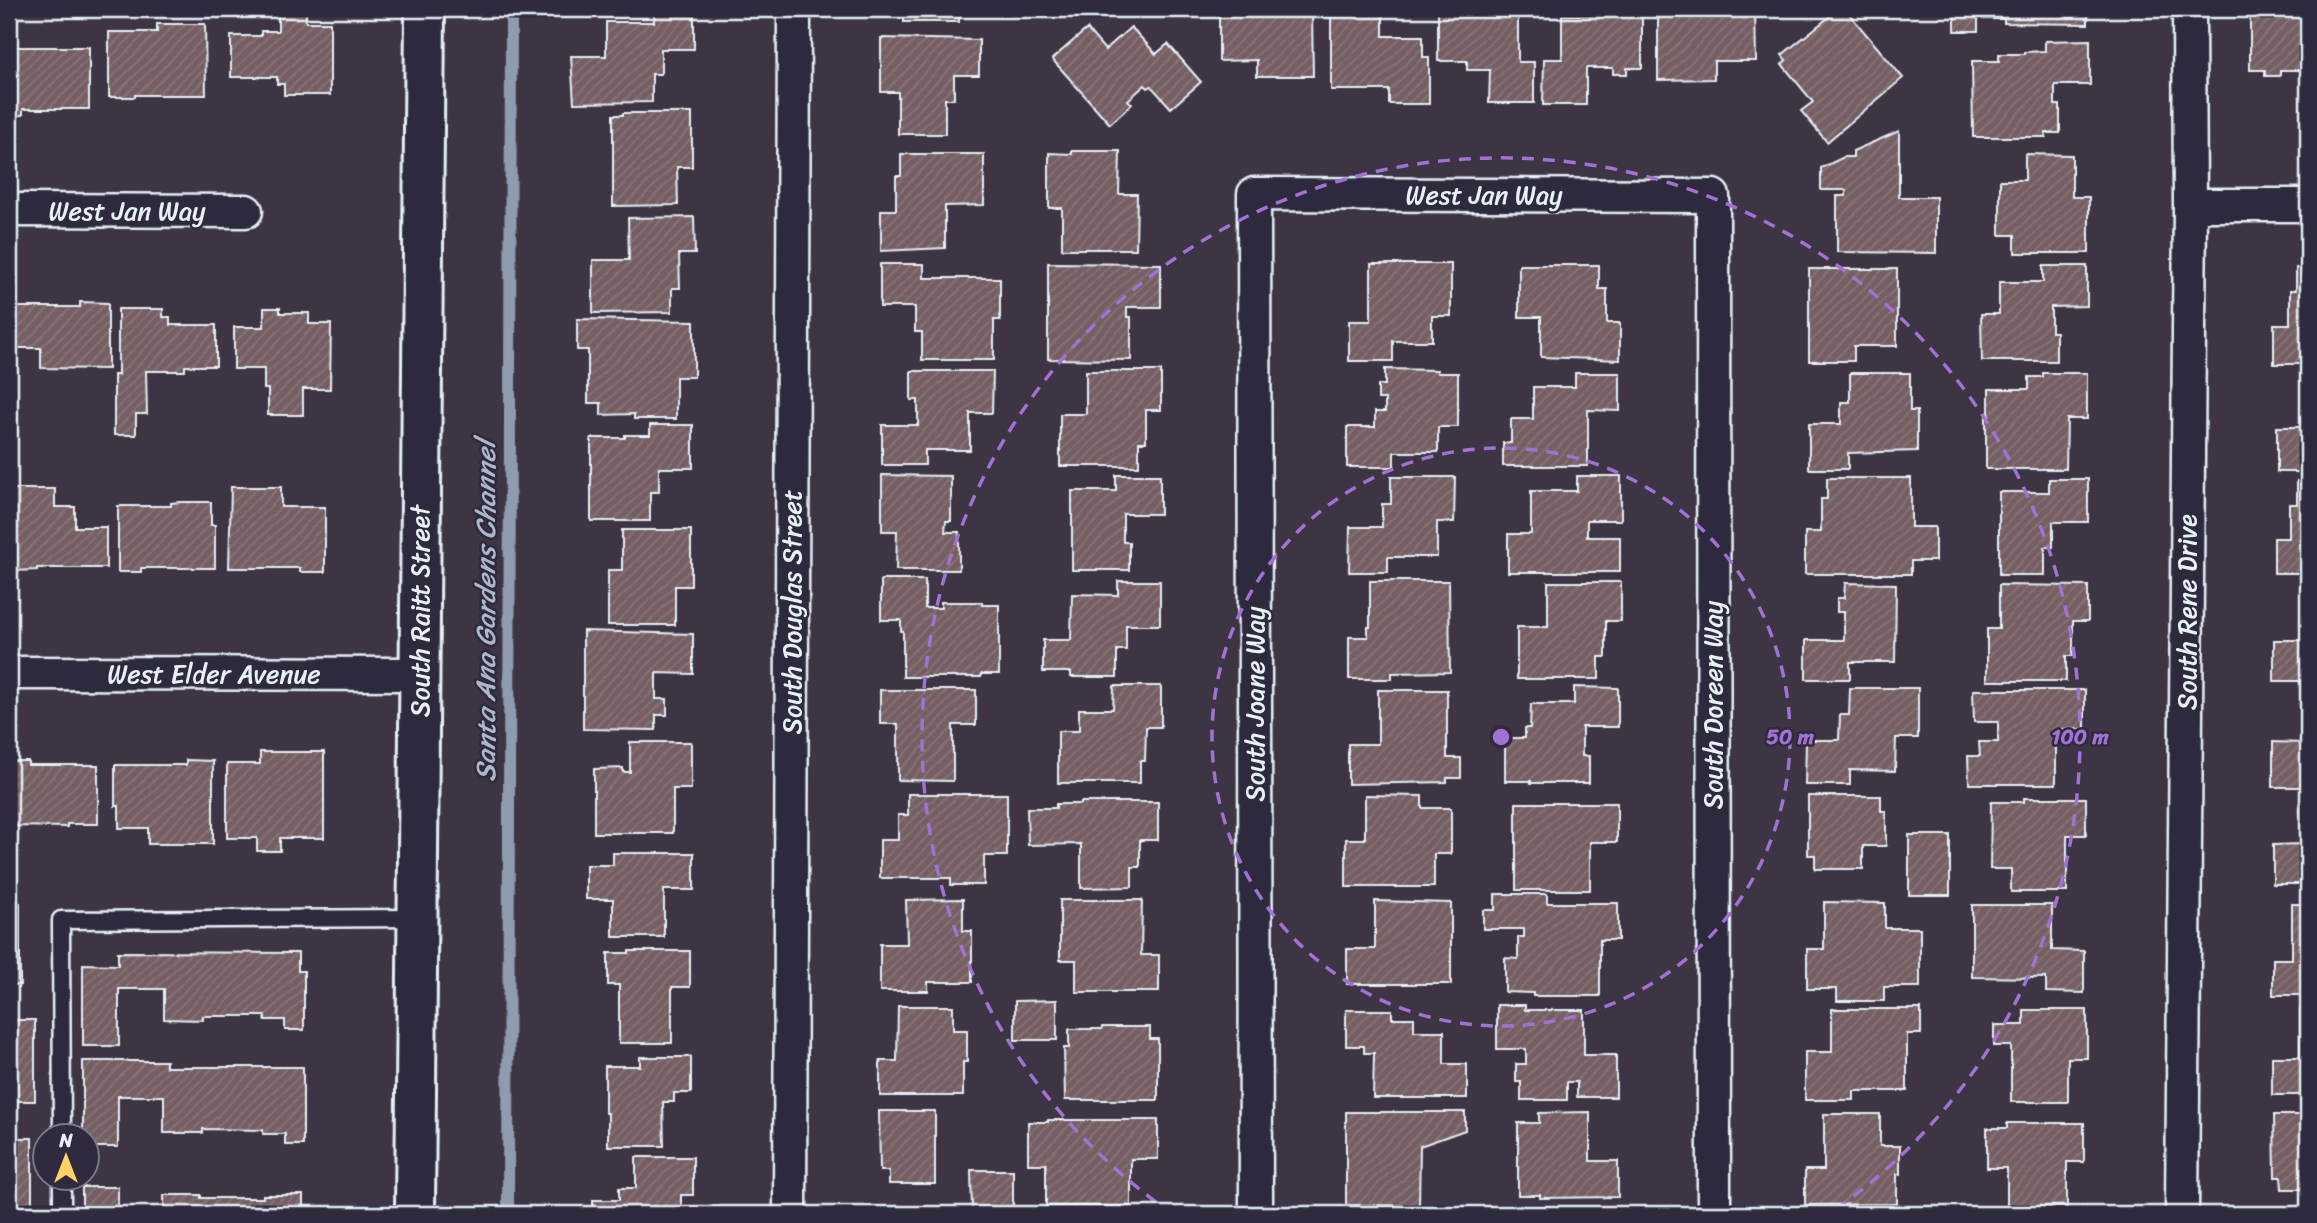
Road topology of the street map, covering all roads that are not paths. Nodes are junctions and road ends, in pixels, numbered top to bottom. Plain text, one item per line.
1 (425, 9) edge
2 (794, 9) edge
3 (2189, 9) edge
4 (1254, 194) joint
5 (1713, 196) joint
6 (2190, 205) junction
7 (2308, 205) edge
8 (9, 211) edge
9 (246, 211) dead end
10 (9, 673) edge
11 (419, 674) junction
12 (418, 918) junction
13 (62, 1122) edge
14 (62, 1192) edge
15 (62, 1214) edge
16 (415, 1214) edge
17 (790, 1214) edge
18 (1256, 1214) edge
19 (1714, 1214) edge
20 (2182, 1214) edge

1 - 11 street, South Raitt Street
2 - 17 street, South Douglas Street
3 - 6 street, South Rene Drive
4 - 5 street, West Jan Way
4 - 18 street, South Joane Way
5 - 19 street, South Doreen Way
6 - 7 street
6 - 20 street, South Rene Drive
8 - 9 street, West Jan Way
10 - 11 street, West Elder Avenue
11 - 12 street, South Raitt Street
12 - 13 lane
12 - 16 street, South Raitt Street
14 - 15 lane

